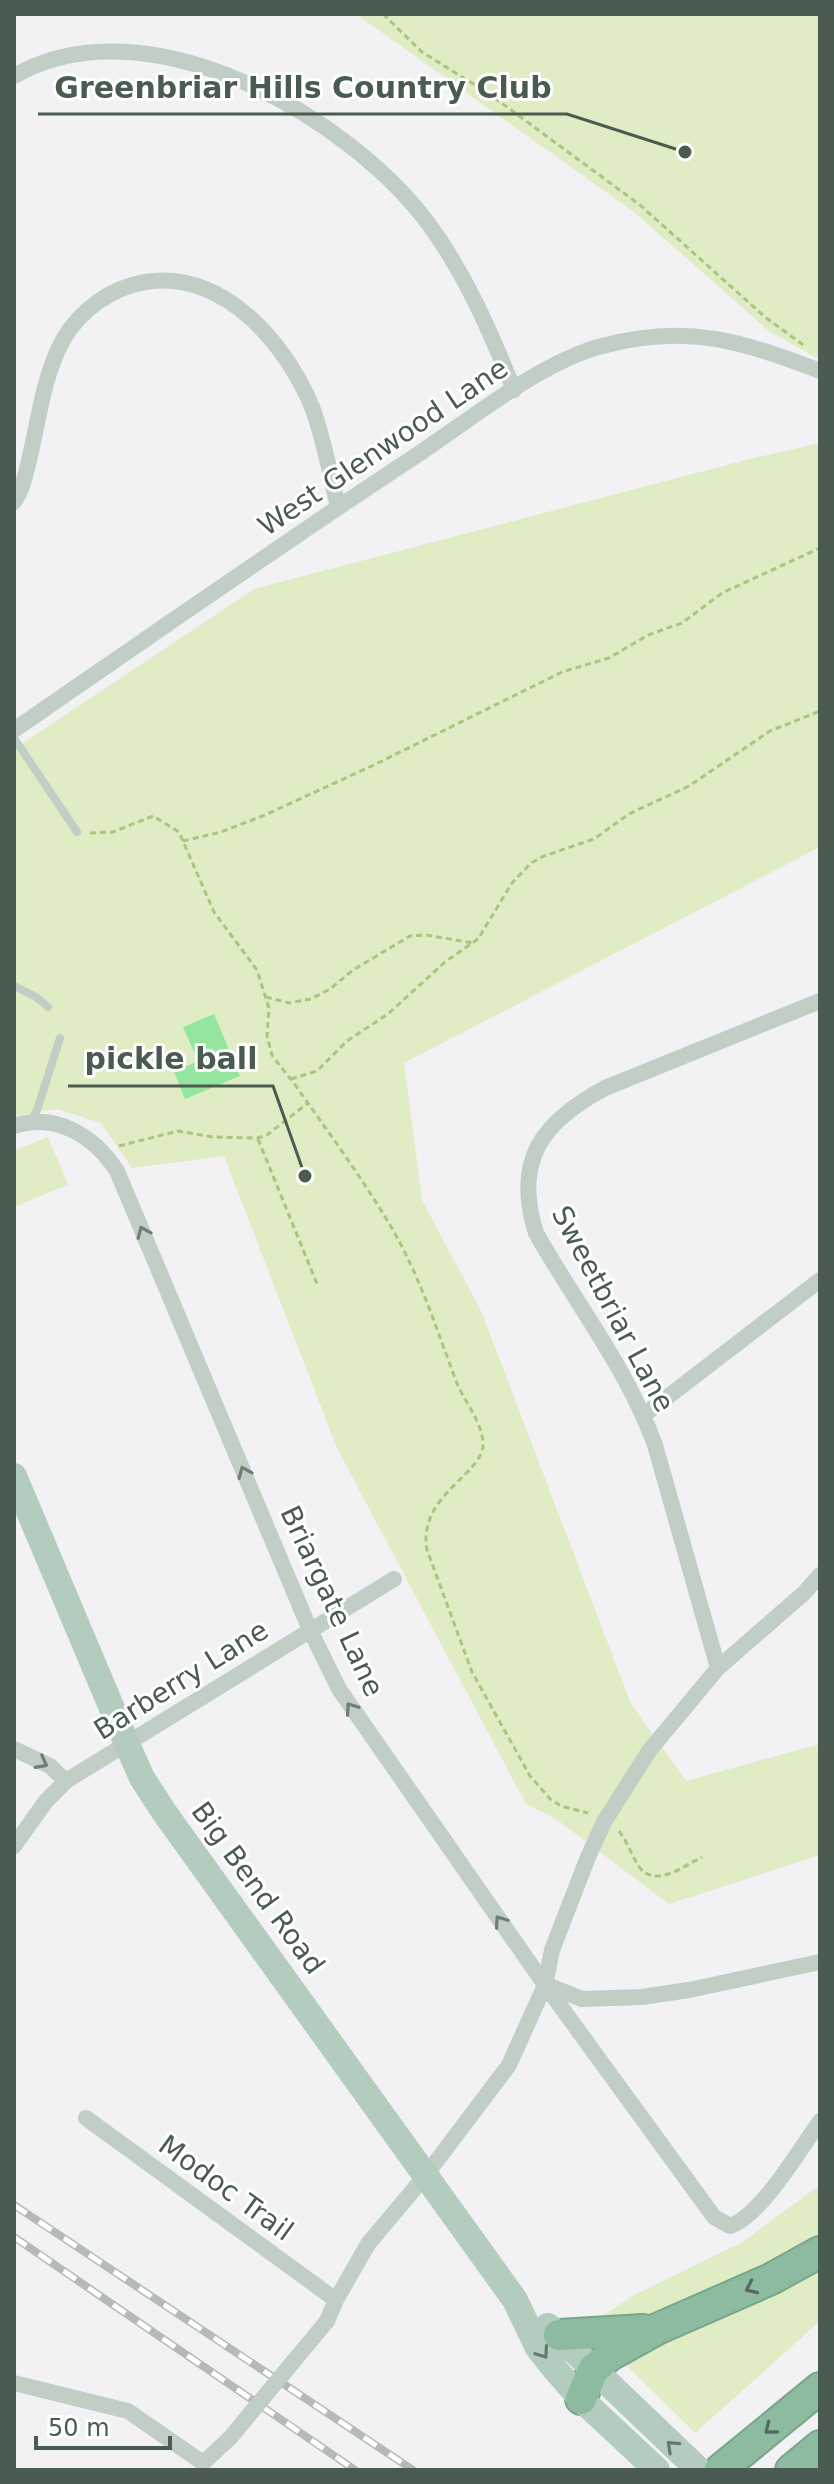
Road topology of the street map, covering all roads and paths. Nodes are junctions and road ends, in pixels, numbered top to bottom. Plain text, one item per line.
1 (383, 14) edge
2 (14, 76) edge
3 (811, 350) dead end
4 (820, 371) edge
5 (514, 390) junction
6 (14, 502) edge
7 (338, 507) junction
8 (820, 548) edge
9 (820, 711) edge
10 (14, 730) edge
11 (14, 738) edge
12 (77, 832) joint
13 (183, 841) junction
14 (474, 943) junction
15 (14, 986) edge
16 (266, 997) junction
17 (820, 1001) edge
18 (48, 1007) dead end
19 (60, 1038) dead end
20 (291, 1079) junction
21 (308, 1103) junction
22 (31, 1121) junction
23 (14, 1126) edge
24 (258, 1138) junction
25 (106, 1154) junction
26 (820, 1280) edge
27 (317, 1284) dead end
28 (644, 1415) junction
29 (14, 1476) edge
30 (820, 1575) edge
31 (394, 1579) dead end
32 (812, 1592) edge
33 (310, 1630) junction
34 (718, 1668) junction
35 (127, 1744) junction
36 (14, 1749) edge
37 (66, 1781) junction
38 (604, 1822) junction
39 (14, 1846) edge
40 (702, 1857) dead end
41 (820, 1962) edge
42 (545, 1985) junction
43 (86, 2118) dead end
44 (820, 2121) edge
45 (426, 2175) junction
46 (820, 2252) edge
47 (336, 2300) junction
48 (515, 2300) junction
49 (657, 2329) junction
50 (559, 2335) junction
51 (593, 2370) junction
52 (14, 2383) edge
53 (820, 2388) edge
54 (581, 2399) junction
55 (820, 2446) edge
56 (657, 2470) edge
57 (699, 2470) edge
58 (720, 2470) edge
59 (791, 2470) edge

1 - 3 path
2 - 5 street
4 - 5 street, West Glenwood Lane
5 - 7 street, West Glenwood Lane
6 - 7 street
7 - 10 street, West Glenwood Lane
8 - 13 path
9 - 14 path
11 - 12 lane
12 - 13 path
13 - 16 path
14 - 16 path
14 - 20 path
15 - 18 lane
16 - 20 path
17 - 28 street, Sweetbriar Lane
19 - 22 lane
20 - 21 path
21 - 24 path
21 - 38 path
22 - 23 street, Briargate Lane
22 - 25 street, Briargate Lane
24 - 25 path
24 - 27 path
33 -> 25 street, Briargate Lane
26 - 28 street
28 - 34 street, Sweetbriar Lane
29 - 35 main road, Big Bend Road
30 - 32 street
31 - 33 street, Barberry Lane
32 - 34 street
33 - 35 street, Barberry Lane
42 -> 33 street, Briargate Lane
34 - 38 street
35 - 37 street, Barberry Lane
35 - 45 main road, Big Bend Road
36 -> 37 street
37 - 39 street, Barberry Lane
38 - 40 path
38 - 42 street
41 - 42 street
42 - 44 street, Briargate Lane
42 - 45 street
43 - 47 street, Modoc Trail
45 - 47 street
45 - 48 main road, Big Bend Road
46 -> 49 highway
47 - 52 street, bridge
48 - 50 main road, Big Bend Road
48 -> 54 main road, Big Bend Road
49 - 50 highway
49 - 51 highway
50 - 51 main road, Big Bend Road
51 - 54 highway
57 -> 51 main road, Big Bend Road
53 -> 58 highway
54 - 56 main road, Big Bend Road
55 - 59 highway

